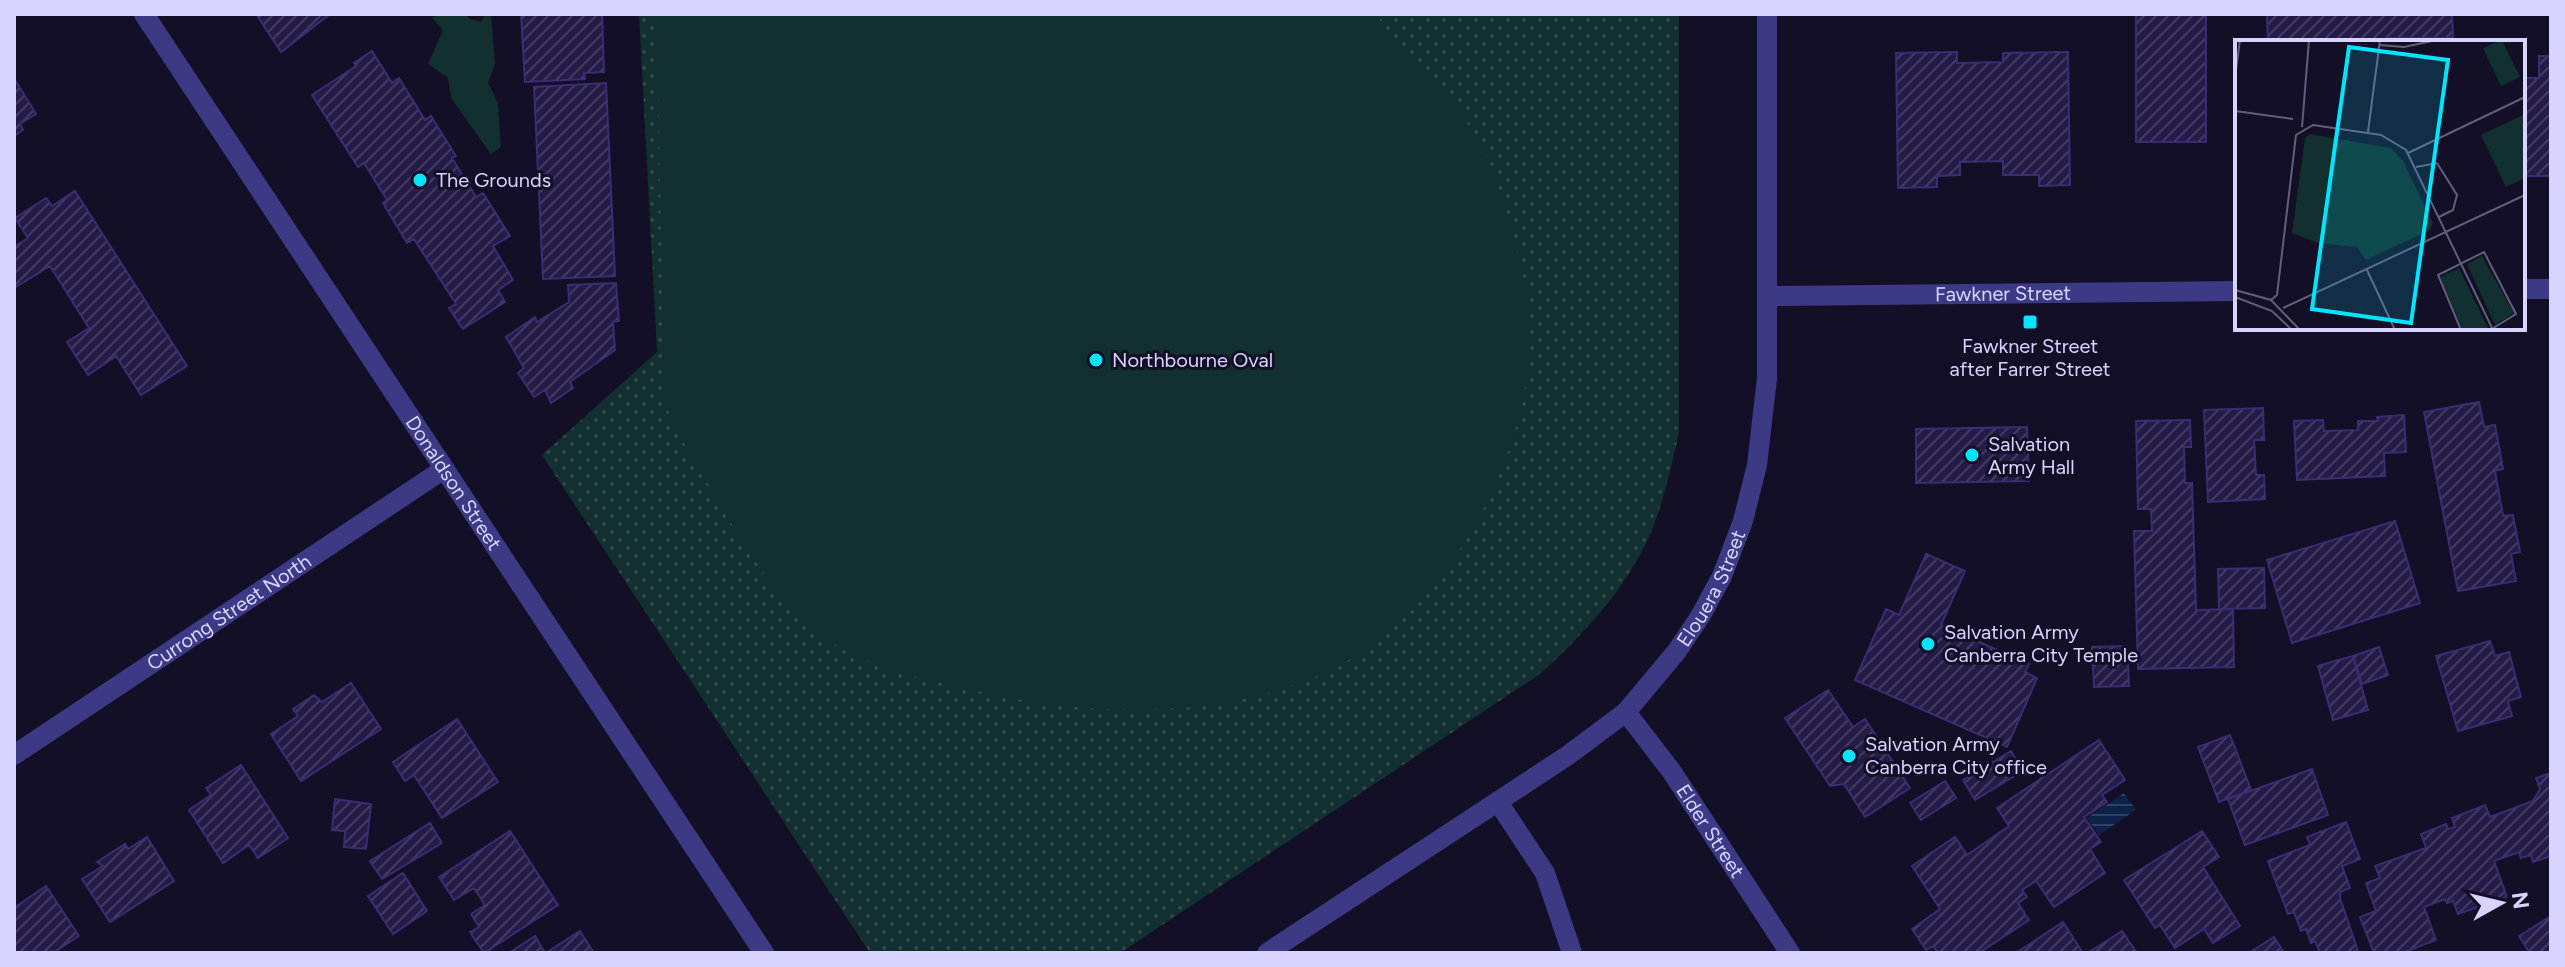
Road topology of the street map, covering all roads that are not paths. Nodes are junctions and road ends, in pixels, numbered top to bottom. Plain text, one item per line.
1 (144, 14) edge
2 (1767, 14) edge
3 (2525, 289) edge
4 (2551, 289) edge
5 (2235, 291) edge
6 (1769, 296) junction
7 (444, 469) junction
8 (1626, 712) junction
9 (14, 755) edge
10 (1498, 802) junction
11 (764, 953) edge
12 (1267, 953) edge
13 (1572, 953) edge
14 (1790, 953) edge

1 - 7 street, Donaldson Street
2 - 6 street, Elouera Street
3 - 4 street
5 - 6 street, Fawkner Street
6 - 8 street, Elouera Street
7 - 9 street, Currong Street North
7 - 11 street, Donaldson Street
8 - 10 street, Elouera Street
8 - 14 street, Elder Street
10 - 12 street, Elouera Street
10 - 13 street

